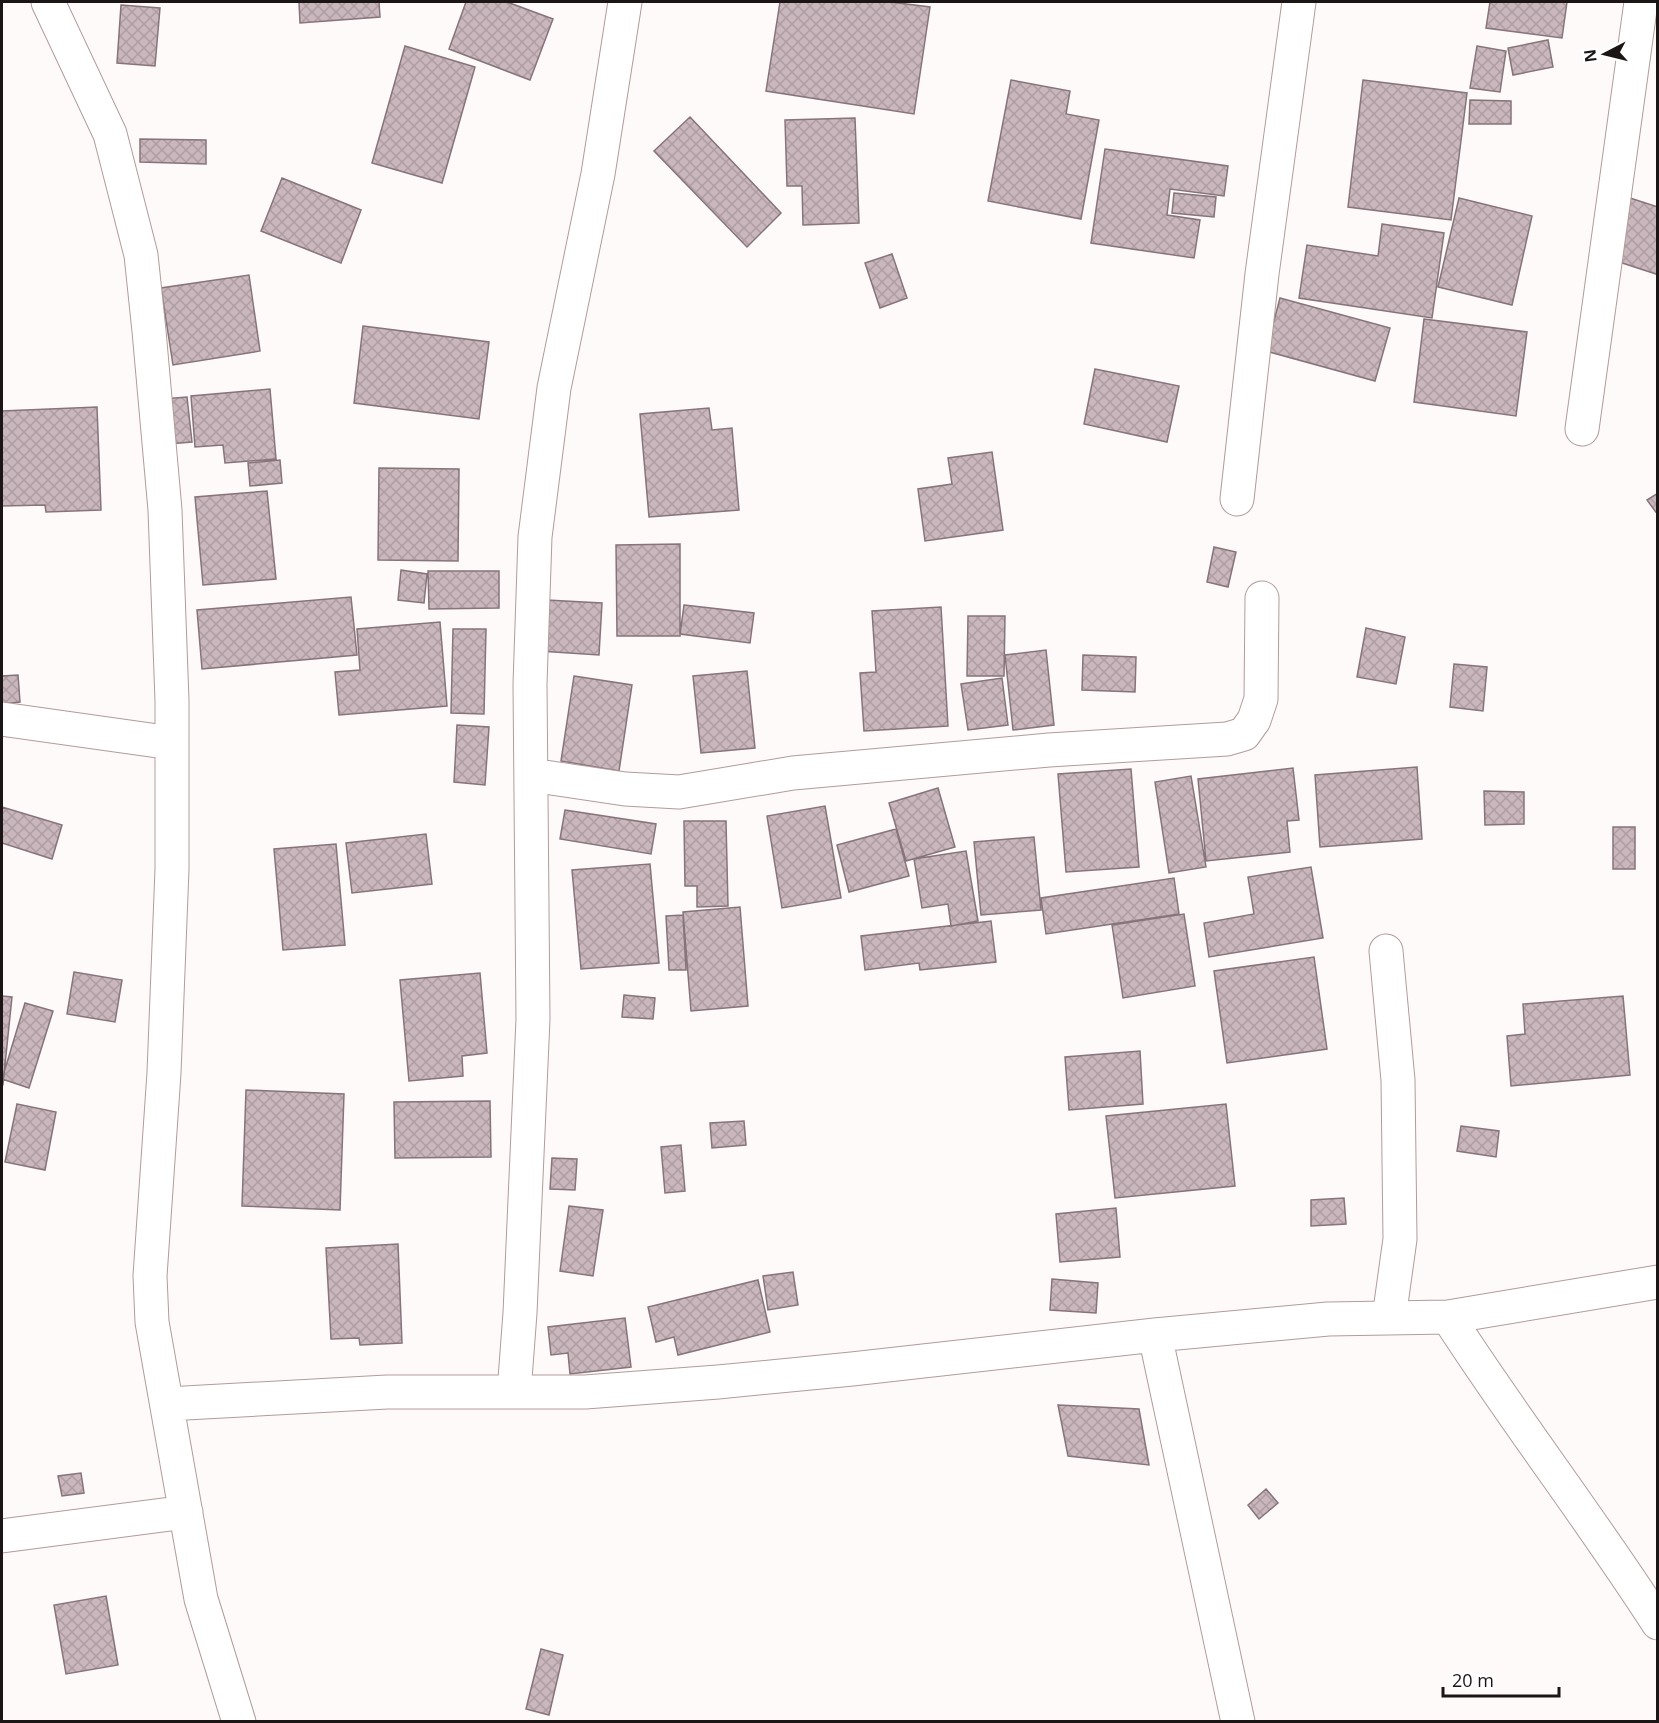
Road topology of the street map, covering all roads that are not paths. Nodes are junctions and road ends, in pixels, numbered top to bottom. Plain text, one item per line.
1 (48, 2) edge
2 (625, 2) edge
3 (1299, 2) edge
4 (1641, 2) edge
5 (1582, 429) dead end
6 (1237, 499) dead end
7 (1262, 598) dead end
8 (2, 719) edge
9 (172, 743) junction
10 (531, 775) junction
11 (1386, 951) dead end
12 (1658, 1282) edge
13 (1448, 1317) junction
14 (1389, 1318) junction
15 (1155, 1335) junction
16 (514, 1392) junction
17 (167, 1404) junction
18 (186, 1512) junction
19 (2, 1536) edge
20 (1658, 1623) edge
21 (239, 1722) edge
22 (1238, 1722) edge

1 - 9 street
2 - 10 street
3 - 6 street
4 - 5 street
7 - 10 street
8 - 9 street
9 - 17 street
10 - 16 street
11 - 14 street
12 - 13 street
13 - 14 street
13 - 20 street
14 - 15 street
15 - 16 street
15 - 22 street
16 - 17 street
17 - 18 street
18 - 19 street
18 - 21 street

